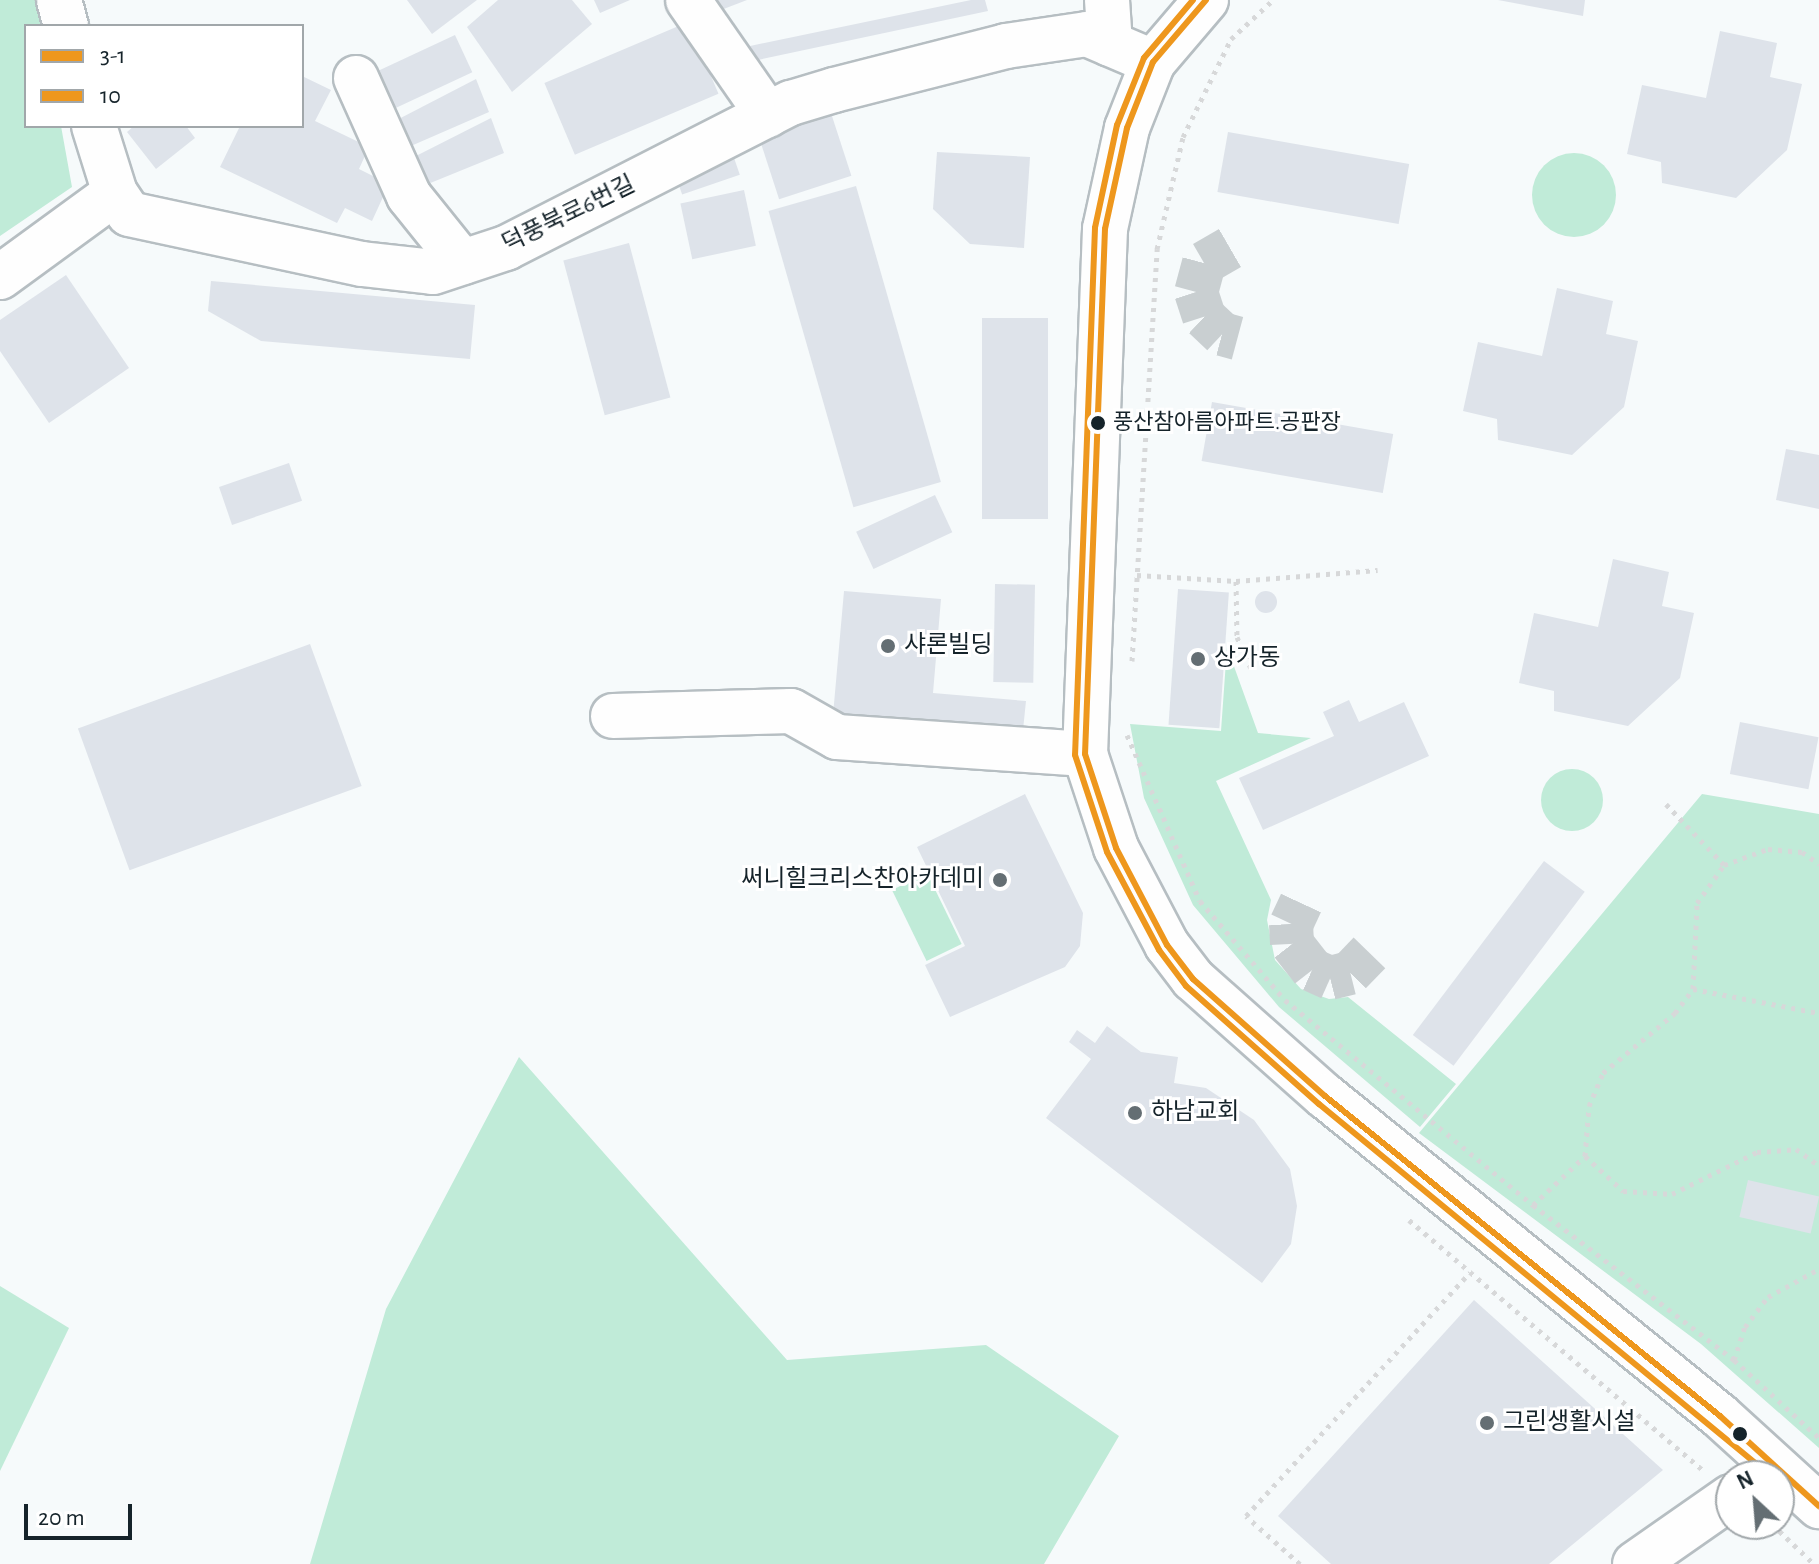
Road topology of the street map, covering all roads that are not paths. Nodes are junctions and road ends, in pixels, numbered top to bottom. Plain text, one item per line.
1 (59, 0) edge
2 (688, 0) edge
3 (1107, 0) edge
4 (1206, 0) edge
5 (65, 24) edge
6 (1110, 44) junction
7 (1153, 62) junction
8 (356, 78) dead end
9 (768, 115) junction
10 (95, 128) edge
11 (115, 193) junction
12 (462, 262) junction
13 (0, 277) edge
14 (613, 716) dead end
15 (1085, 754) junction
16 (1755, 1460) edge
17 (1715, 1490) edge
18 (1795, 1490) edge
19 (1819, 1506) edge
20 (1635, 1564) edge

1 - 5 street
2 - 9 street
3 - 6 street
4 - 7 street
6 - 7 street, 덕풍북로6번길
6 - 9 street, 덕풍북로6번길
7 - 15 street
8 - 12 street
9 - 12 street, 덕풍북로6번길
10 - 11 street
11 - 12 street, 덕풍북로6번길
11 - 13 street
14 - 15 street
15 - 16 street
17 - 20 street
18 - 19 street

